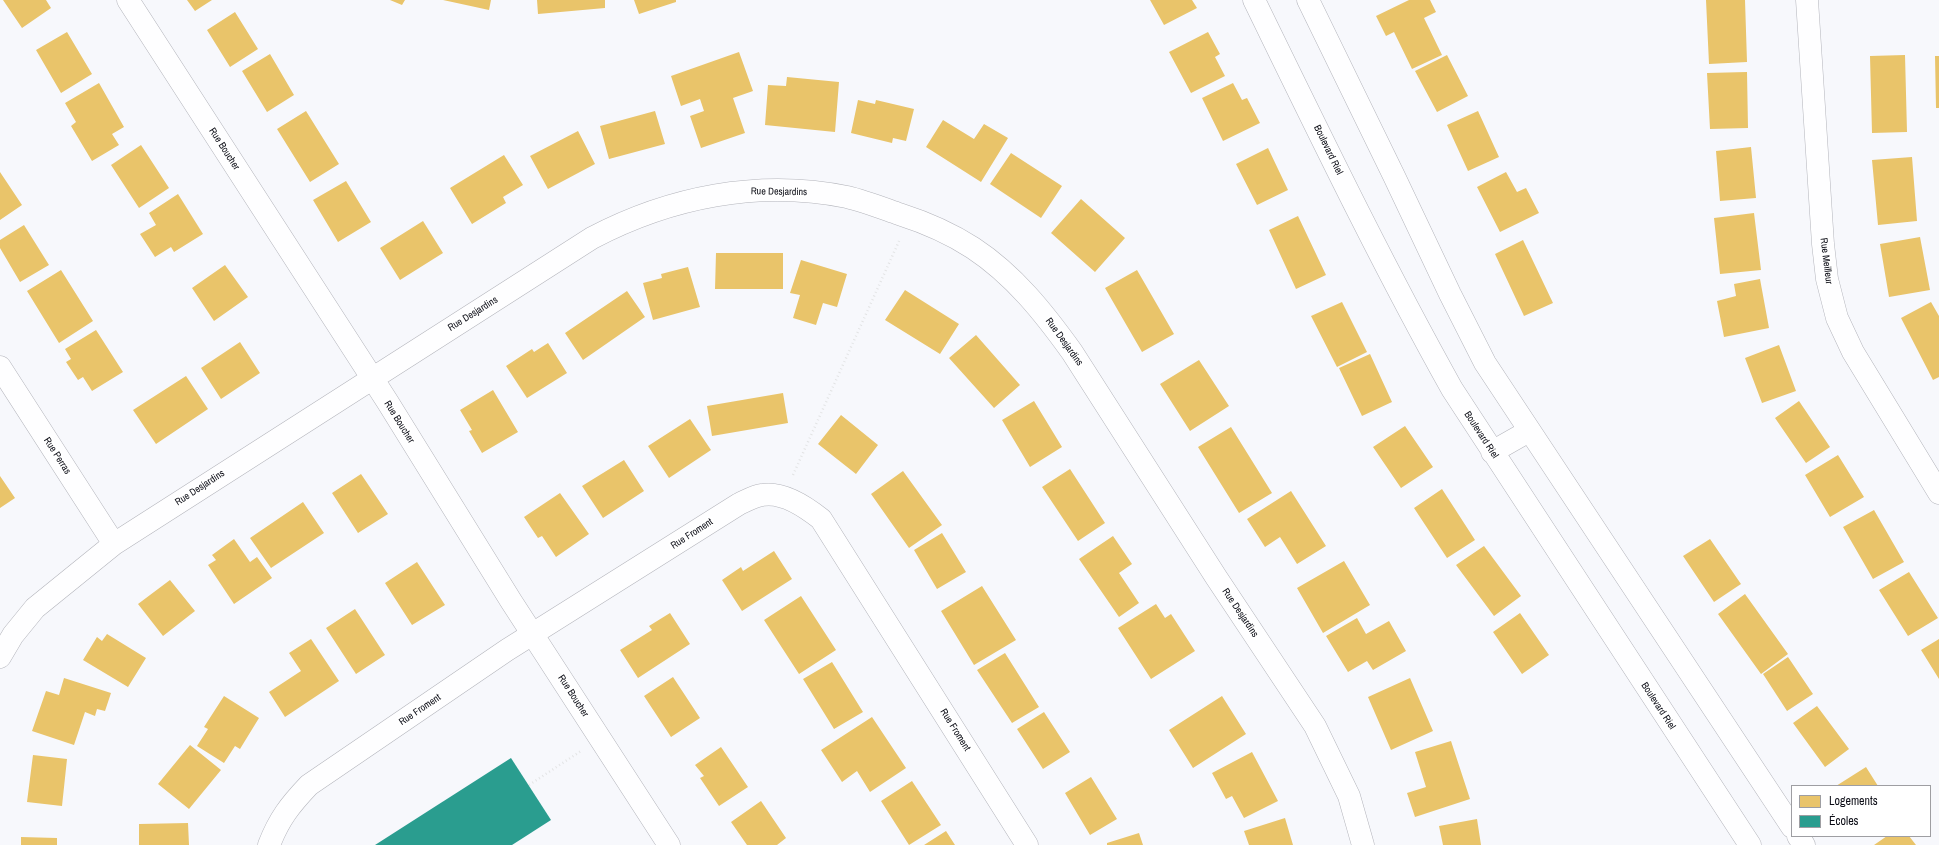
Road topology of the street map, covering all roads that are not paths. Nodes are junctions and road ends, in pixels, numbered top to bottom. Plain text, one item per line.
1 (128, 0) edge
2 (1254, 0) edge
3 (1308, 0) edge
4 (1807, 0) edge
5 (0, 367) edge
6 (372, 378) junction
7 (1529, 431) junction
8 (1492, 452) junction
9 (1939, 493) edge
10 (114, 544) junction
11 (533, 634) junction
12 (0, 657) edge
13 (1791, 825) edge
14 (269, 845) edge
15 (669, 845) edge
16 (1027, 845) edge
17 (1363, 845) edge
18 (1750, 845) edge

1 - 6 street, Rue Boucher
2 - 8 street, Boulevard Riel
3 - 7 street
4 - 9 street, Rue Meilleur
5 - 10 street, Rue Perras
6 - 10 street, Rue Desjardins
6 - 11 street, Rue Boucher
6 - 17 street, Rue Desjardins
7 - 8 street
7 - 13 street
8 - 18 street, Boulevard Riel
10 - 12 street, Rue Desjardins
11 - 14 street, Rue Froment
11 - 15 street, Rue Boucher
11 - 16 street, Rue Froment

